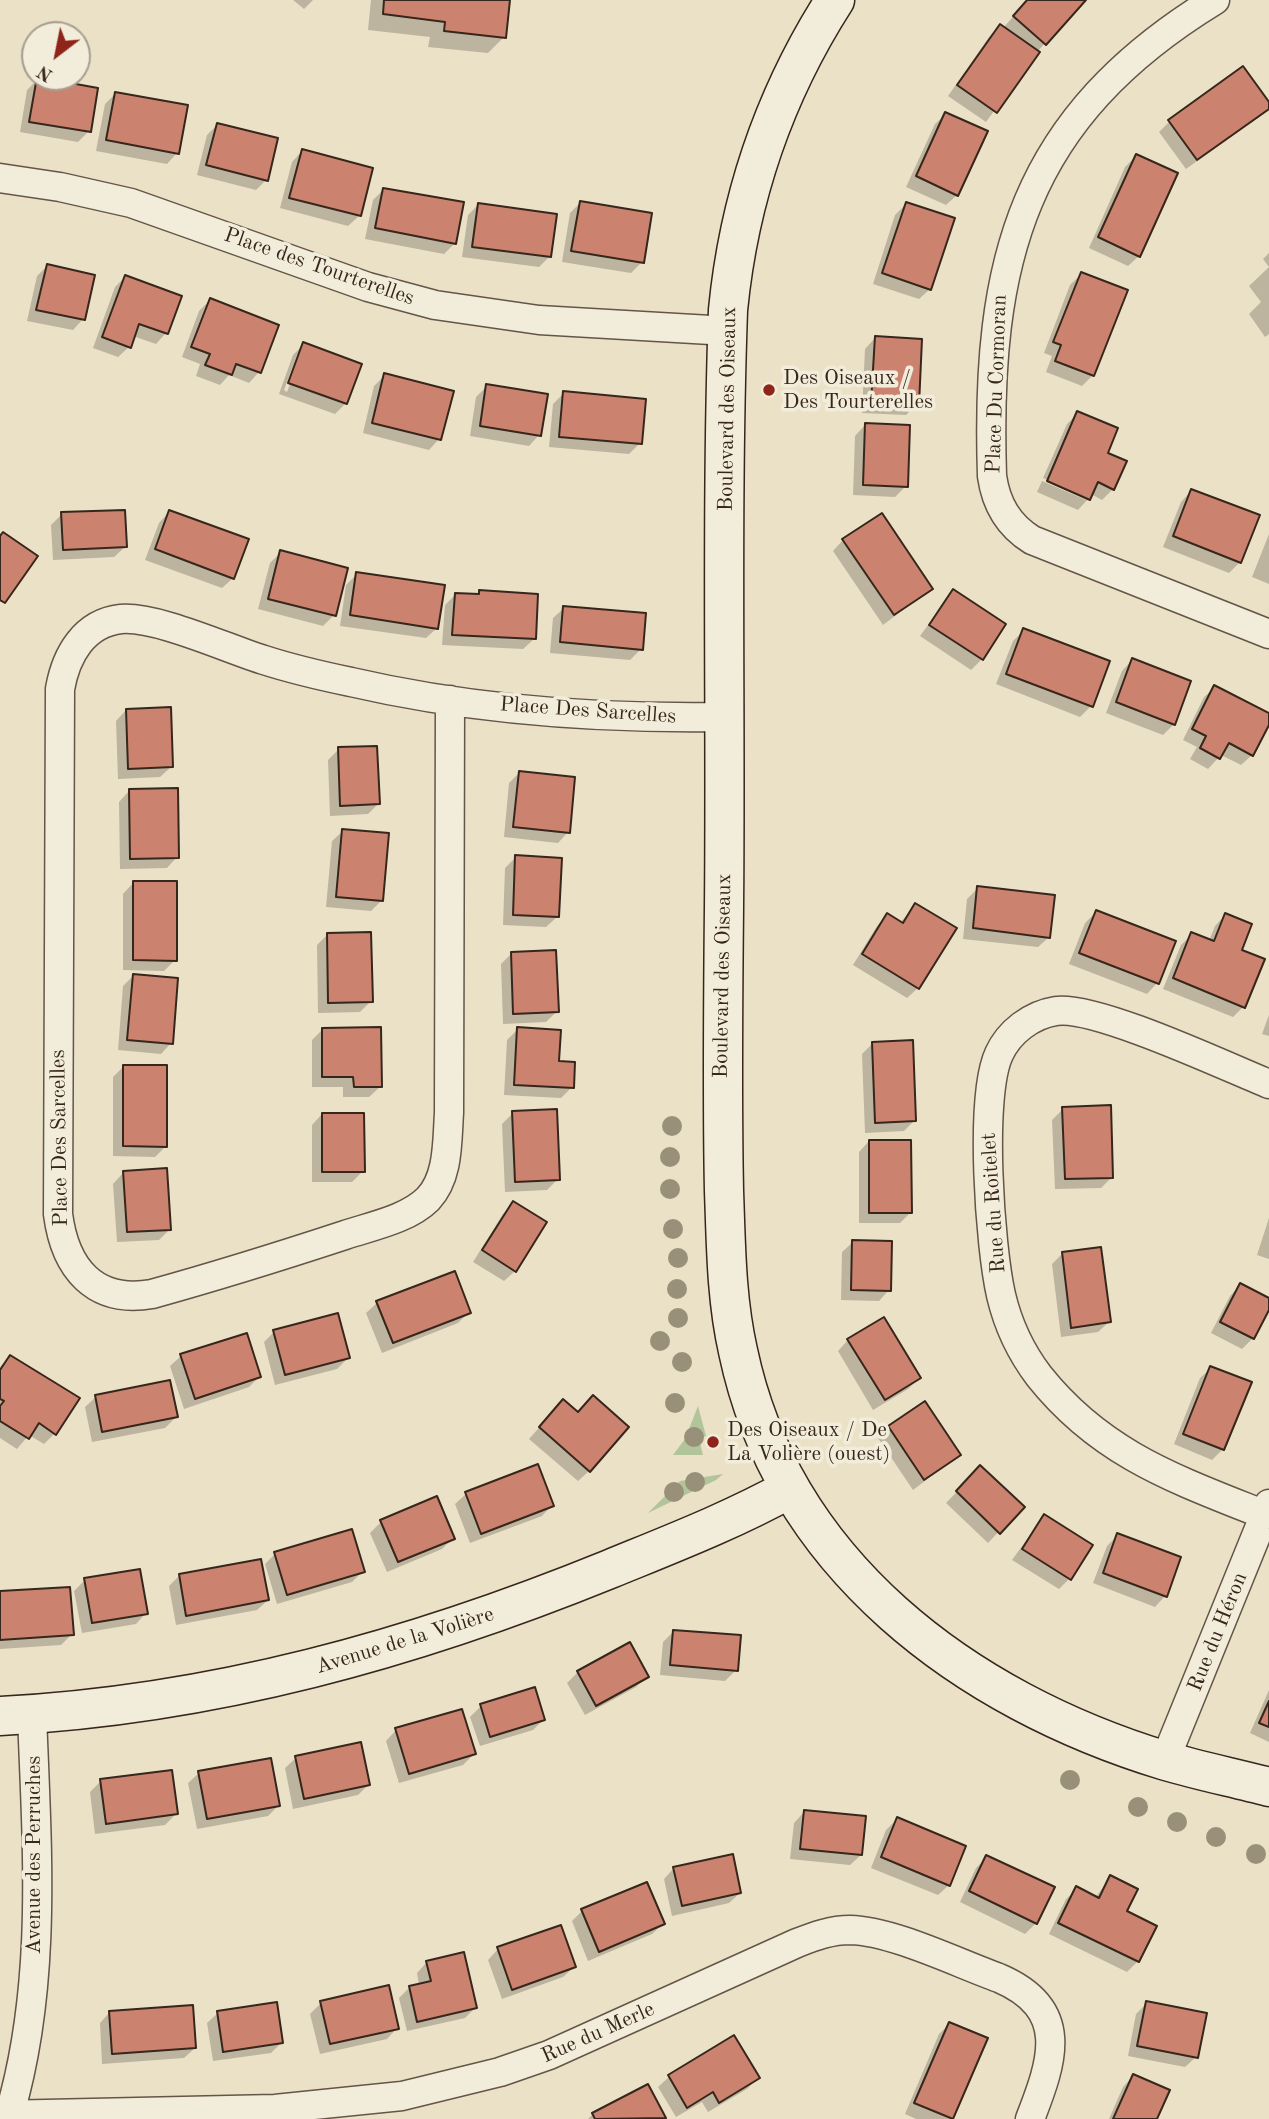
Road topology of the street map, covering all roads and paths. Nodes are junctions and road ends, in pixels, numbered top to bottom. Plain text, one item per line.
1 (835, 0) edge
2 (1215, 0) edge
3 (0, 178) edge
4 (728, 331) junction
5 (1269, 634) edge
6 (450, 700) junction
7 (726, 717) junction
8 (1269, 1084) edge
9 (789, 1489) junction
10 (1267, 1509) edge
11 (16, 1715) edge
12 (1165, 1760) junction
13 (1269, 1787) edge
14 (1269, 1811) edge
15 (6, 2116) edge
16 (1030, 2119) edge

1 - 4 street, Boulevard des Oiseaux
2 - 5 street, Place Du Cormoran
3 - 4 street, Place des Tourterelles
4 - 7 street, Boulevard des Oiseaux
6 - 6 street, Place Des Sarcelles
6 - 7 street, Place Des Sarcelles
7 - 9 street, Boulevard des Oiseaux
8 - 10 street, Rue du Roitelet
9 - 11 street, Avenue de la Volière
9 - 12 street, Boulevard des Oiseaux
10 - 12 street, Rue du Héron
11 - 15 street, Avenue des Perruches
12 - 13 street, Boulevard des Oiseaux
12 - 14 street, Boulevard des Oiseaux
15 - 16 street, Rue du Merle

